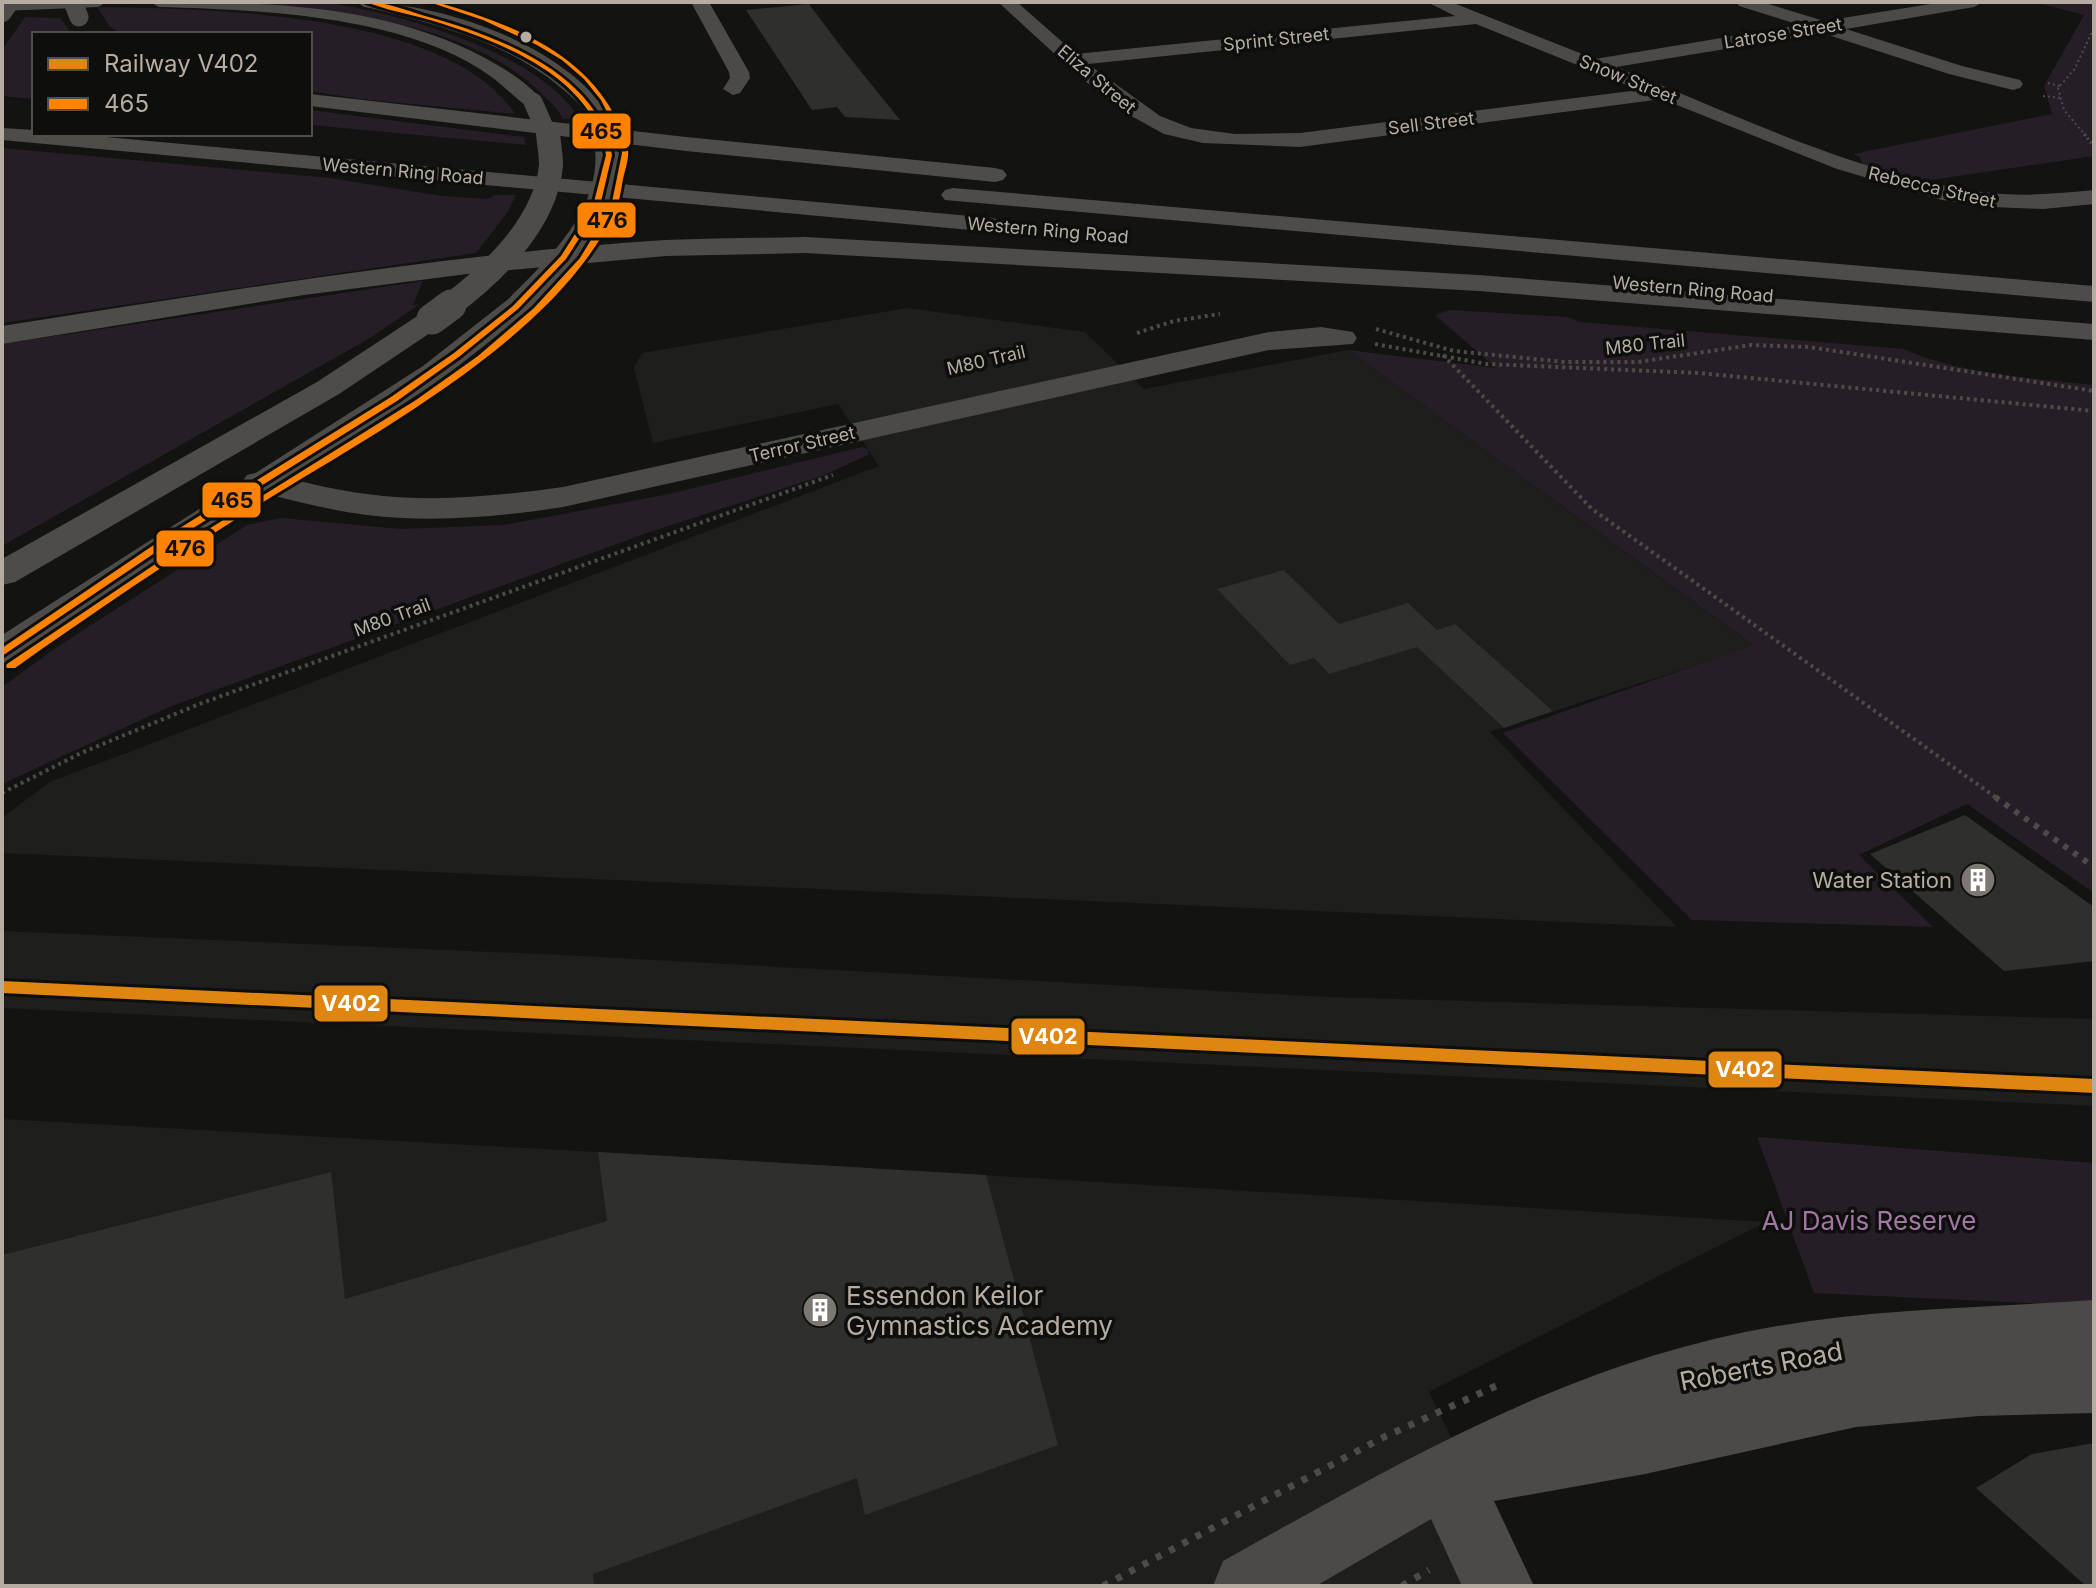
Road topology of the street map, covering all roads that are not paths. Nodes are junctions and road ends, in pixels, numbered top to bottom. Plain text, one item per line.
1 (10, 2) edge
2 (98, 2) edge
3 (159, 2) edge
4 (370, 2) edge
5 (700, 2) edge
6 (1007, 2) edge
7 (1436, 2) edge
8 (1745, 2) edge
9 (1974, 2) edge
10 (2, 6) edge
11 (76, 10) edge
12 (2, 13) edge
13 (1477, 19) junction
14 (1821, 26) junction
15 (92, 32) edge
16 (1074, 60) junction
17 (1593, 65) junction
18 (2013, 84) dead end
19 (733, 89) dead end
20 (1663, 93) junction
21 (312, 100) edge
22 (2, 134) edge
23 (1198, 137) joint
24 (1820, 156) joint
25 (533, 158) dead end
26 (641, 168) dead end
27 (921, 192) dead end
28 (2094, 197) edge
29 (1010, 226) dead end
30 (1168, 241) dead end
31 (2094, 285) edge
32 (2094, 294) edge
33 (2094, 325) edge
34 (1356, 332) road end
35 (2094, 332) edge
36 (2, 335) edge
37 (259, 482) junction
38 (2, 574) edge
39 (2, 653) edge
40 (2094, 1331) edge
41 (2094, 1381) edge
42 (1446, 1475) junction
43 (1248, 1586) edge
44 (1499, 1586) edge

1 - 12 highway, bridge
2 - 10 highway
3 - 38 highway, bridge
4 - 37 main road, bridge
5 - 19 street
6 - 16 street, Eliza Street
7 - 13 street, Snow Street
8 - 14 street
9 - 14 street, Latrose Street
11 - 15 highway
13 - 16 street, Sprint Street
13 - 17 street, Snow Street
14 - 17 street, Latrose Street
14 - 18 street
16 - 23 street, Eliza Street
17 - 20 street, Snow Street
20 - 23 street, Sell Street
20 - 24 street, Snow Street
21 - 31 highway
22 - 29 highway, Western Ring Road
24 - 28 street, Rebecca Street
25 - 26 highway
27 - 32 highway, Western Ring Road
30 - 33 highway, Western Ring Road
34 - 37 street, Terror Street
35 - 36 highway
37 - 39 main road
40 - 42 street, Roberts Road
41 - 42 street, Roberts Road
42 - 43 street, Roberts Road
42 - 44 street

